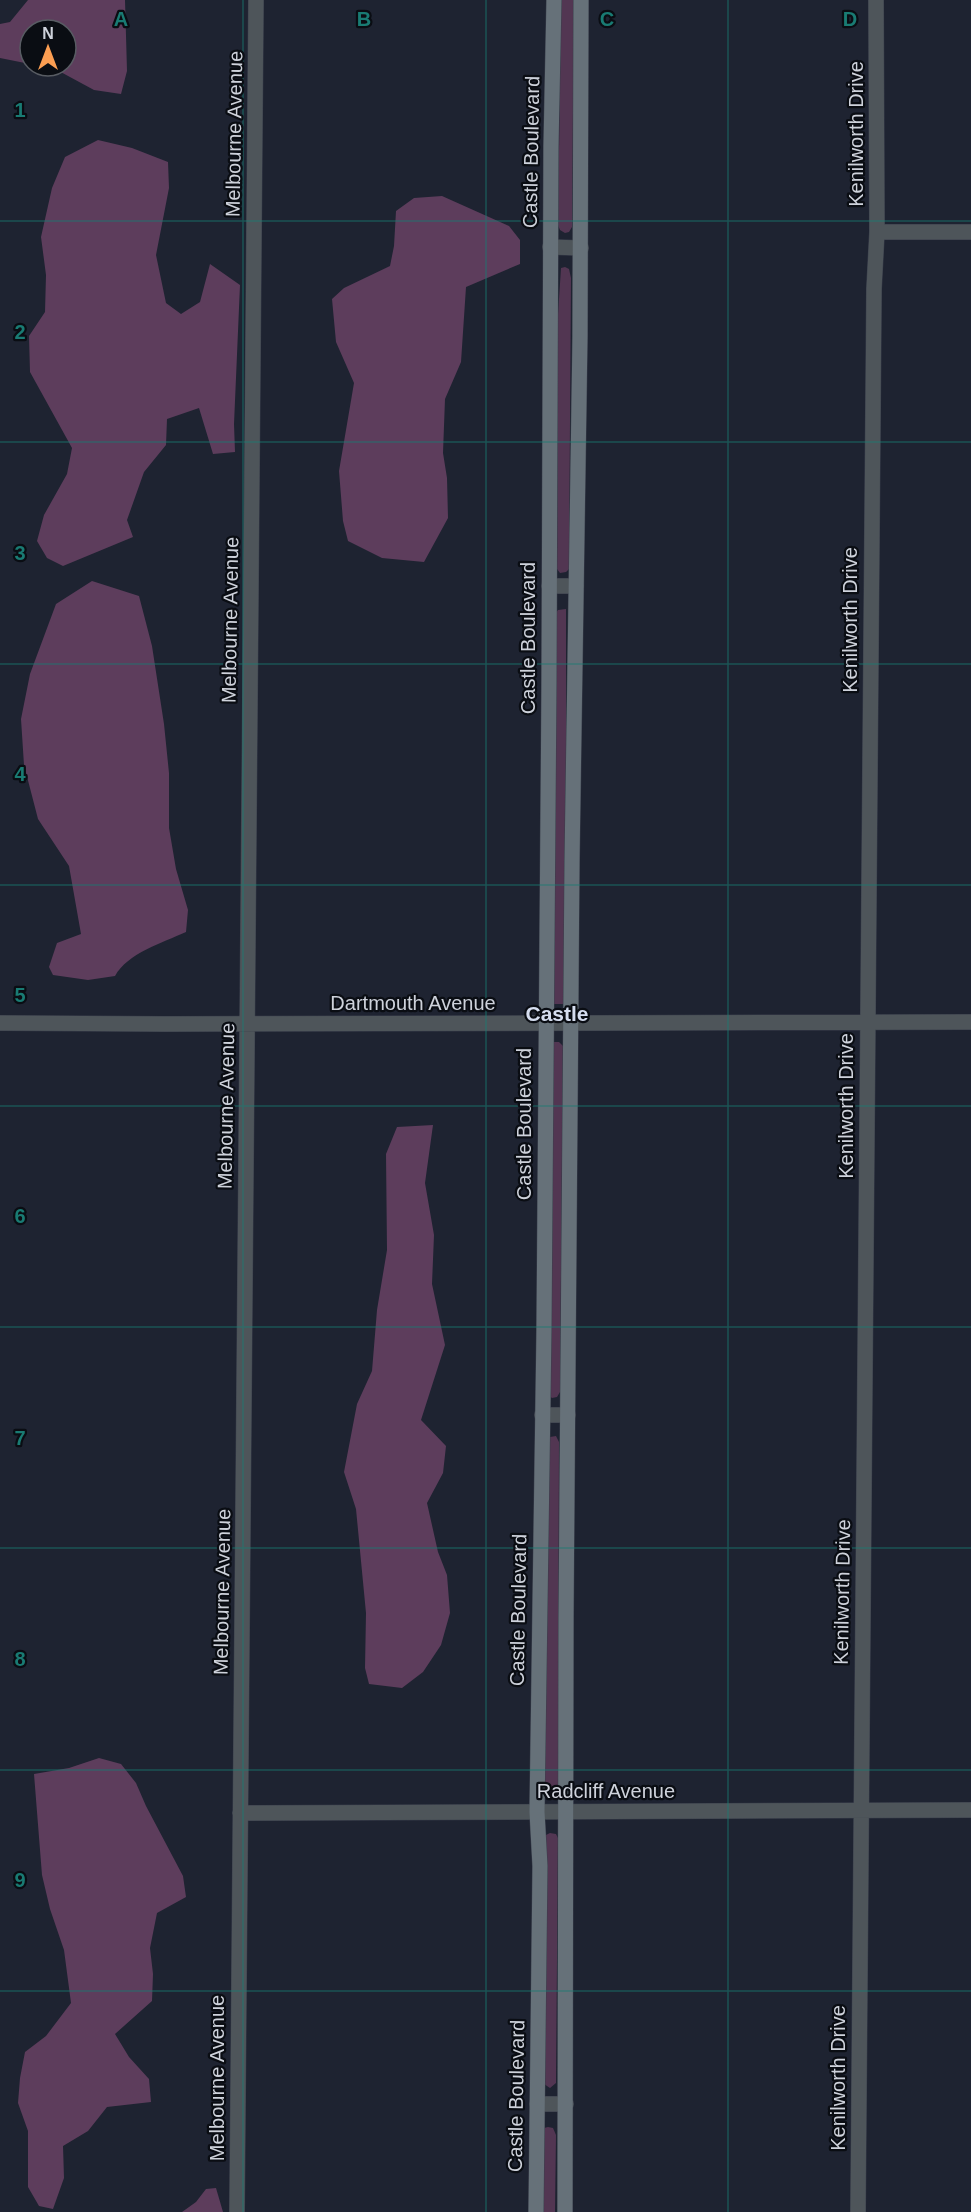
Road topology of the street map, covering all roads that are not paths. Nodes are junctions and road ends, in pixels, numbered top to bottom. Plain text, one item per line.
1 (256, 0) edge
2 (554, 0) edge
3 (581, 0) edge
4 (876, 0) edge
5 (877, 232) junction
6 (971, 232) edge
7 (550, 248) junction
8 (580, 248) junction
9 (549, 586) junction
10 (576, 586) junction
11 (868, 1021) junction
12 (971, 1022) edge
13 (0, 1023) edge
14 (573, 1023) junction
15 (249, 1024) junction
16 (545, 1024) junction
17 (542, 1415) junction
18 (568, 1415) junction
19 (971, 1810) edge
20 (861, 1811) junction
21 (537, 1812) junction
22 (565, 1812) junction
23 (240, 1813) junction
24 (537, 2104) junction
25 (567, 2104) junction
26 (237, 2212) edge
27 (536, 2212) edge
28 (565, 2212) edge
29 (858, 2212) edge

1 - 15 street, Melbourne Avenue
2 - 7 street, Castle Boulevard
3 - 8 street
4 - 5 street, Kenilworth Drive
5 - 6 street
5 - 11 street, Kenilworth Drive
7 - 8 street
7 - 9 street, Castle Boulevard
8 - 10 street
9 - 10 street
9 - 16 street, Castle Boulevard
10 - 14 street
11 - 12 street, Dartmouth Avenue
11 - 14 street, Dartmouth Avenue
11 - 20 street, Kenilworth Drive
13 - 15 street, Dartmouth Avenue
14 - 16 street, Dartmouth Avenue
14 - 18 street
15 - 16 street, Dartmouth Avenue
15 - 23 street, Melbourne Avenue
16 - 17 street, Castle Boulevard
17 - 18 street
17 - 21 street, Castle Boulevard
18 - 22 street
19 - 20 street, Radcliff Avenue
20 - 22 street, Radcliff Avenue
20 - 29 street, Kenilworth Drive
21 - 22 street, Radcliff Avenue
21 - 23 street, Radcliff Avenue
21 - 24 street, Castle Boulevard
22 - 25 street
23 - 26 street, Melbourne Avenue
24 - 25 street
24 - 27 street, Castle Boulevard
25 - 28 street

